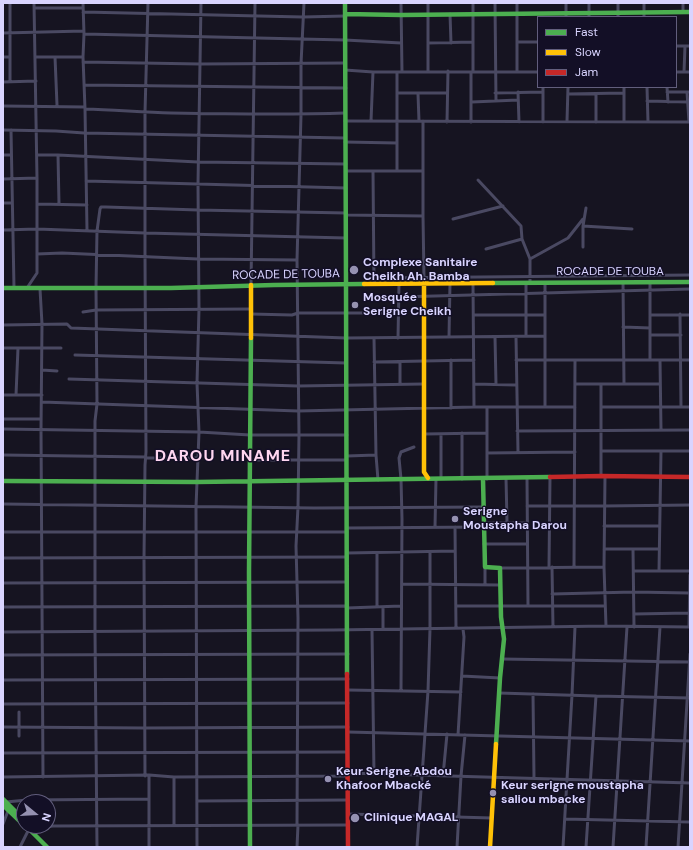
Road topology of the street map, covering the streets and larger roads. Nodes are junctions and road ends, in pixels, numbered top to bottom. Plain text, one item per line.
1 (10, 3) edge
2 (34, 3) edge
3 (83, 3) edge
4 (148, 3) edge
5 (201, 3) edge
6 (255, 3) edge
7 (304, 3) edge
8 (345, 3) edge
9 (401, 3) edge
10 (428, 3) edge
11 (473, 3) edge
12 (495, 3) edge
13 (517, 3) edge
14 (566, 3) edge
15 (589, 3) edge
16 (618, 3) edge
17 (644, 3) edge
18 (684, 3) edge
19 (34, 8) junction
20 (83, 8) junction
21 (83, 12) junction
22 (683, 12) junction
23 (690, 12) edge
24 (517, 13) junction
25 (148, 14) junction
26 (450, 14) junction
27 (473, 14) junction
28 (495, 14) junction
29 (201, 15) junction
30 (345, 15) junction
31 (401, 15) junction
32 (428, 15) junction
33 (566, 15) edge
34 (589, 15) edge
35 (618, 15) edge
36 (644, 15) edge
37 (665, 15) edge
38 (255, 16) junction
39 (303, 17) junction
40 (10, 32) junction
41 (34, 32) junction
42 (3, 33) edge
43 (84, 33) junction
44 (146, 36) junction
45 (200, 37) junction
46 (254, 38) junction
47 (302, 39) junction
48 (346, 40) junction
49 (473, 42) junction
50 (518, 42) junction
51 (537, 42) edge
52 (401, 43) junction
53 (428, 43) junction
54 (451, 43) junction
55 (677, 46) edge
56 (685, 46) junction
57 (690, 46) edge
58 (83, 56) junction
59 (3, 57) edge
60 (10, 57) junction
61 (35, 57) junction
62 (55, 57) junction
63 (83, 62) junction
64 (146, 63) junction
65 (254, 63) junction
66 (345, 63) junction
67 (200, 64) junction
68 (301, 64) junction
69 (345, 70) junction
70 (428, 71) junction
71 (448, 71) junction
72 (373, 72) junction
73 (397, 72) junction
74 (402, 72) junction
75 (472, 72) junction
76 (495, 72) junction
77 (517, 72) junction
78 (537, 72) edge
79 (677, 72) edge
80 (684, 72) junction
81 (690, 72) edge
82 (36, 81) junction
83 (3, 82) edge
84 (10, 82) junction
85 (84, 85) junction
86 (146, 86) junction
87 (199, 86) junction
88 (253, 87) junction
89 (301, 88) junction
90 (346, 88) junction
91 (542, 88) edge
92 (568, 88) edge
93 (624, 88) edge
94 (647, 88) edge
95 (667, 88) edge
96 (518, 92) junction
97 (543, 92) junction
98 (667, 92) junction
99 (689, 92) edge
100 (397, 93) junction
101 (447, 93) junction
102 (495, 93) junction
103 (624, 93) junction
104 (418, 94) junction
105 (568, 94) junction
106 (596, 94) junction
107 (518, 100) junction
108 (496, 101) junction
109 (647, 101) junction
110 (472, 102) junction
111 (668, 102) junction
112 (688, 102) junction
113 (36, 105) junction
114 (3, 106) edge
115 (56, 106) junction
116 (85, 108) junction
117 (145, 112) junction
118 (198, 113) junction
119 (345, 113) junction
120 (253, 114) junction
121 (301, 115) junction
122 (345, 121) junction
123 (371, 121) junction
124 (397, 121) junction
125 (419, 121) junction
126 (423, 121) junction
127 (567, 121) junction
128 (447, 122) junction
129 (471, 122) junction
130 (519, 122) junction
131 (543, 122) junction
132 (596, 122) junction
133 (624, 122) junction
134 (648, 122) junction
135 (689, 122) edge
136 (3, 130) edge
137 (11, 130) junction
138 (36, 131) junction
139 (84, 133) junction
140 (145, 134) junction
141 (198, 136) junction
142 (253, 137) junction
143 (300, 138) junction
144 (345, 140) junction
145 (397, 143) junction
146 (3, 155) edge
147 (11, 155) junction
148 (37, 155) junction
149 (58, 155) junction
150 (85, 156) junction
151 (145, 160) junction
152 (198, 162) junction
153 (253, 162) junction
154 (300, 163) junction
155 (346, 164) junction
156 (346, 171) junction
157 (373, 171) junction
158 (397, 171) junction
159 (423, 171) junction
160 (37, 178) junction
161 (3, 179) edge
162 (12, 179) junction
163 (478, 180) dead end
164 (86, 181) junction
165 (145, 183) junction
166 (198, 184) junction
167 (252, 185) junction
168 (300, 186) junction
169 (346, 188) junction
170 (3, 203) edge
171 (12, 203) junction
172 (38, 204) junction
173 (59, 204) junction
174 (87, 205) junction
175 (503, 206) junction
176 (145, 208) junction
177 (586, 208) dead end
178 (198, 210) junction
179 (251, 210) junction
180 (299, 212) junction
181 (346, 214) junction
182 (374, 215) junction
183 (423, 216) junction
184 (453, 219) dead end
185 (583, 219) junction
186 (583, 226) junction
187 (37, 229) junction
188 (632, 229) dead end
189 (3, 230) edge
190 (12, 230) junction
191 (86, 230) junction
192 (97, 231) junction
193 (145, 233) junction
194 (198, 234) junction
195 (252, 235) junction
196 (298, 237) junction
197 (346, 238) junction
198 (522, 239) junction
199 (583, 247) dead end
200 (486, 249) dead end
201 (37, 254) junction
202 (97, 255) junction
203 (145, 256) junction
204 (198, 259) junction
205 (530, 259) junction
206 (252, 260) junction
207 (297, 260) junction
208 (690, 275) edge
209 (530, 276) junction
210 (374, 278) junction
211 (424, 278) junction
212 (623, 282) junction
213 (650, 282) junction
214 (690, 282) edge
215 (528, 283) junction
216 (545, 283) junction
217 (346, 284) junction
218 (374, 284) junction
219 (399, 284) junction
220 (424, 284) junction
221 (450, 284) junction
222 (473, 284) junction
223 (251, 285) junction
224 (298, 285) junction
225 (198, 287) junction
226 (3, 288) edge
227 (14, 288) junction
228 (40, 288) junction
229 (96, 288) junction
230 (145, 288) junction
231 (690, 288) edge
232 (26, 289) junction
233 (650, 289) junction
234 (624, 290) junction
235 (525, 294) junction
236 (545, 294) junction
237 (450, 296) junction
238 (473, 296) junction
239 (398, 297) junction
240 (424, 297) junction
241 (145, 309) junction
242 (199, 309) junction
243 (96, 310) junction
244 (83, 312) dead end
245 (251, 312) junction
246 (298, 313) junction
247 (346, 313) junction
248 (398, 313) junction
249 (680, 314) junction
250 (545, 315) junction
251 (650, 315) junction
252 (690, 315) edge
253 (474, 316) junction
254 (526, 316) junction
255 (42, 324) junction
256 (3, 325) edge
257 (623, 328) junction
258 (650, 328) junction
259 (96, 329) junction
260 (145, 330) junction
261 (198, 332) junction
262 (251, 334) junction
263 (650, 335) junction
264 (680, 335) junction
265 (526, 336) junction
266 (545, 336) junction
267 (449, 337) junction
268 (474, 337) junction
269 (495, 337) junction
270 (516, 337) junction
271 (298, 338) junction
272 (346, 338) junction
273 (374, 338) junction
274 (398, 338) junction
275 (423, 338) junction
276 (3, 348) edge
277 (18, 348) junction
278 (42, 348) junction
279 (61, 348) dead end
280 (75, 355) dead end
281 (96, 356) junction
282 (145, 358) junction
283 (198, 358) junction
284 (250, 360) junction
285 (451, 360) junction
286 (474, 360) junction
287 (516, 360) junction
288 (546, 360) junction
289 (575, 360) junction
290 (624, 360) junction
291 (650, 360) junction
292 (660, 360) junction
293 (681, 360) junction
294 (690, 360) edge
295 (298, 362) junction
296 (374, 362) junction
297 (400, 362) junction
298 (423, 362) junction
299 (346, 363) junction
300 (42, 370) junction
301 (57, 371) dead end
302 (69, 379) dead end
303 (96, 380) junction
304 (145, 382) junction
305 (197, 383) junction
306 (250, 384) junction
307 (374, 384) junction
308 (400, 384) junction
309 (423, 384) junction
310 (474, 384) junction
311 (496, 384) junction
312 (575, 384) junction
313 (601, 384) junction
314 (624, 384) junction
315 (660, 384) junction
316 (516, 385) junction
317 (298, 386) junction
318 (346, 386) junction
319 (3, 395) edge
320 (16, 395) junction
321 (42, 395) junction
322 (42, 402) junction
323 (96, 404) junction
324 (146, 406) junction
325 (198, 407) junction
326 (474, 407) junction
327 (486, 407) junction
328 (516, 407) junction
329 (545, 407) junction
330 (575, 407) junction
331 (661, 407) junction
332 (681, 407) junction
333 (690, 407) edge
334 (451, 408) junction
335 (602, 408) junction
336 (250, 409) junction
337 (376, 409) junction
338 (424, 409) junction
339 (298, 411) junction
340 (346, 411) junction
341 (3, 419) edge
342 (41, 419) junction
343 (3, 429) edge
344 (41, 429) junction
345 (96, 430) junction
346 (517, 430) junction
347 (602, 430) junction
348 (661, 430) junction
349 (690, 430) edge
350 (146, 431) junction
351 (575, 431) junction
352 (199, 432) junction
353 (486, 433) junction
354 (425, 434) junction
355 (441, 434) junction
356 (462, 434) junction
357 (250, 435) junction
358 (299, 435) junction
359 (347, 435) junction
360 (414, 447) dead end
361 (690, 450) edge
362 (602, 451) junction
363 (661, 451) junction
364 (518, 452) junction
365 (575, 452) junction
366 (487, 454) junction
367 (3, 455) edge
368 (376, 455) junction
369 (42, 456) junction
370 (96, 456) junction
371 (146, 457) junction
372 (199, 458) junction
373 (346, 458) junction
374 (250, 460) junction
375 (298, 460) junction
376 (575, 476) junction
377 (603, 476) junction
378 (550, 477) junction
379 (660, 477) junction
380 (690, 477) edge
381 (428, 478) junction
382 (436, 478) junction
383 (441, 478) junction
384 (462, 478) junction
385 (506, 478) junction
386 (527, 478) junction
387 (401, 479) junction
388 (485, 479) junction
389 (250, 480) junction
390 (298, 480) junction
391 (347, 480) junction
392 (378, 480) junction
393 (3, 481) edge
394 (42, 481) junction
395 (96, 481) junction
396 (145, 481) junction
397 (197, 482) junction
398 (3, 504) edge
399 (42, 504) junction
400 (95, 505) junction
401 (690, 505) edge
402 (144, 506) junction
403 (484, 506) junction
404 (527, 506) junction
405 (550, 506) junction
406 (574, 506) junction
407 (604, 506) junction
408 (659, 506) junction
409 (196, 507) junction
410 (249, 507) junction
411 (298, 507) junction
412 (402, 507) junction
413 (436, 507) junction
414 (347, 508) junction
415 (507, 522) junction
416 (527, 523) junction
417 (484, 525) junction
418 (604, 526) junction
419 (659, 526) junction
420 (435, 527) junction
421 (455, 527) junction
422 (402, 528) junction
423 (347, 530) junction
424 (196, 531) junction
425 (298, 531) junction
426 (3, 532) edge
427 (42, 532) junction
428 (95, 532) junction
429 (144, 532) junction
430 (249, 532) junction
431 (484, 544) junction
432 (527, 544) junction
433 (604, 549) junction
434 (633, 549) junction
435 (659, 549) junction
436 (455, 551) junction
437 (377, 552) junction
438 (402, 552) junction
439 (430, 552) junction
440 (347, 555) junction
441 (249, 557) junction
442 (296, 557) junction
443 (3, 558) edge
444 (42, 558) junction
445 (95, 558) junction
446 (144, 558) junction
447 (197, 558) junction
448 (484, 567) junction
449 (551, 567) junction
450 (574, 567) junction
451 (604, 567) junction
452 (500, 568) junction
453 (528, 568) junction
454 (634, 571) junction
455 (659, 571) junction
456 (690, 571) edge
457 (690, 575) edge
458 (95, 582) junction
459 (144, 582) junction
460 (197, 582) junction
461 (249, 582) junction
462 (296, 582) junction
463 (347, 582) junction
464 (3, 583) edge
465 (42, 583) junction
466 (402, 584) junction
467 (485, 584) junction
468 (430, 585) junction
469 (455, 585) junction
470 (500, 585) junction
471 (634, 592) junction
472 (689, 593) edge
473 (552, 594) junction
474 (604, 594) junction
475 (144, 606) junction
476 (197, 606) junction
477 (249, 606) junction
478 (297, 606) junction
479 (401, 606) junction
480 (456, 606) junction
481 (501, 606) junction
482 (528, 606) junction
483 (552, 606) junction
484 (605, 606) junction
485 (3, 607) edge
486 (42, 607) junction
487 (95, 607) junction
488 (347, 607) junction
489 (377, 607) junction
490 (383, 607) junction
491 (634, 614) junction
492 (689, 614) junction
493 (606, 626) junction
494 (553, 627) junction
495 (575, 627) junction
496 (627, 627) junction
497 (634, 627) junction
498 (689, 627) edge
499 (456, 628) junction
500 (502, 628) junction
501 (660, 628) junction
502 (383, 629) junction
503 (401, 629) junction
504 (430, 629) junction
505 (463, 629) junction
506 (145, 630) junction
507 (298, 630) junction
508 (347, 630) junction
509 (372, 630) junction
510 (95, 631) junction
511 (197, 631) junction
512 (249, 631) junction
513 (3, 632) edge
514 (42, 632) junction
515 (297, 654) junction
516 (348, 654) junction
517 (690, 654) edge
518 (3, 655) edge
519 (42, 655) junction
520 (95, 655) junction
521 (144, 655) junction
522 (197, 655) junction
523 (249, 655) junction
524 (502, 660) junction
525 (573, 660) junction
526 (625, 661) junction
527 (658, 662) junction
528 (690, 662) edge
529 (462, 676) junction
530 (500, 678) junction
531 (95, 679) junction
532 (144, 679) junction
533 (198, 679) junction
534 (249, 679) junction
535 (297, 679) junction
536 (348, 679) junction
537 (3, 680) edge
538 (43, 680) junction
539 (689, 683) edge
540 (348, 690) junction
541 (373, 690) junction
542 (401, 690) junction
543 (428, 691) junction
544 (461, 692) junction
545 (499, 693) junction
546 (533, 694) junction
547 (572, 695) junction
548 (596, 696) junction
549 (622, 696) junction
550 (655, 697) junction
551 (689, 698) edge
552 (297, 703) junction
553 (348, 703) junction
554 (3, 704) edge
555 (43, 704) junction
556 (96, 704) junction
557 (144, 704) junction
558 (198, 704) junction
559 (249, 704) junction
560 (20, 712) dead end
561 (688, 718) edge
562 (3, 727) edge
563 (20, 727) junction
564 (43, 727) junction
565 (96, 728) junction
566 (145, 728) junction
567 (198, 728) junction
568 (250, 728) junction
569 (297, 728) junction
570 (348, 730) junction
571 (373, 733) junction
572 (425, 734) junction
573 (447, 734) junction
574 (458, 735) junction
575 (465, 735) junction
576 (19, 736) dead end
577 (496, 737) junction
578 (533, 738) junction
579 (569, 738) junction
580 (593, 738) junction
581 (620, 739) junction
582 (653, 740) junction
583 (685, 741) junction
584 (690, 741) edge
585 (96, 752) junction
586 (145, 752) junction
587 (198, 752) junction
588 (250, 752) junction
589 (297, 752) junction
590 (347, 752) junction
591 (3, 753) edge
592 (43, 753) junction
593 (374, 774) junction
594 (347, 775) junction
595 (423, 775) junction
596 (96, 776) junction
597 (147, 776) junction
598 (198, 776) junction
599 (443, 776) junction
600 (461, 776) junction
601 (3, 777) edge
602 (43, 777) junction
603 (174, 777) junction
604 (250, 777) junction
605 (297, 777) junction
606 (494, 777) junction
607 (534, 778) junction
608 (567, 779) junction
609 (590, 780) junction
610 (618, 780) junction
611 (650, 781) junction
612 (682, 782) junction
613 (690, 782) edge
614 (149, 799) junction
615 (96, 800) junction
616 (347, 800) junction
617 (198, 801) junction
618 (250, 801) junction
619 (296, 801) junction
620 (4, 802) edge
621 (8, 810) junction
622 (16, 813) edge
623 (348, 814) junction
624 (419, 815) junction
625 (16, 817) edge
626 (458, 817) junction
627 (492, 818) junction
628 (565, 819) junction
629 (588, 819) junction
630 (614, 820) junction
631 (648, 821) junction
632 (680, 822) junction
633 (690, 822) edge
634 (3, 824) edge
635 (174, 825) junction
636 (297, 825) junction
637 (348, 825) junction
638 (56, 826) edge
639 (96, 826) junction
640 (150, 826) junction
641 (198, 826) junction
642 (250, 826) junction
643 (25, 834) edge
644 (35, 834) edge
645 (36, 834) edge
646 (20, 847) edge
647 (47, 847) edge
648 (51, 847) edge
649 (97, 847) edge
650 (149, 847) edge
651 (198, 847) edge
652 (250, 847) edge
653 (297, 847) edge
654 (348, 847) edge
655 (417, 847) edge
656 (457, 847) edge
657 (490, 847) edge
658 (563, 847) edge
659 (586, 847) edge
660 (613, 847) edge
661 (646, 847) edge
662 (678, 847) edge

1 - 40 street
2 - 19 street
3 - 20 street
4 - 25 street
5 - 29 street
6 - 38 street
7 - 39 street
8 - 30 street
9 - 31 street
10 - 32 street
11 - 27 street
12 - 28 street
13 - 24 street
14 - 33 street
15 - 34 street
16 - 35 street
17 - 36 street
18 - 22 street
19 - 20 street
19 - 41 street
20 - 21 street
21 - 25 street
21 - 43 street
22 - 23 street
22 - 37 street
24 - 28 street
24 - 33 street
24 - 50 street
25 - 29 street
25 - 44 street
26 - 27 street
26 - 32 street
26 - 54 street
27 - 28 street
27 - 49 street
28 - 76 street
29 - 38 street
29 - 45 street
30 - 31 street
30 - 39 street
30 - 48 street
31 - 32 street
31 - 52 street
32 - 53 street
33 - 34 street
34 - 35 street
35 - 36 street
36 - 37 street
38 - 39 street
38 - 46 street
39 - 47 street
40 - 41 street
40 - 42 street
40 - 60 street
41 - 43 street
41 - 61 street
43 - 44 street
43 - 58 street
44 - 45 street
44 - 64 street
45 - 46 street
45 - 67 street
46 - 47 street
46 - 65 street
47 - 48 street
47 - 68 street
48 - 52 street
48 - 66 street
49 - 54 street
49 - 75 street
50 - 51 street
50 - 77 street
52 - 74 street
53 - 54 street
53 - 70 street
55 - 56 street
56 - 57 street
56 - 80 street
58 - 62 street
58 - 63 street
59 - 60 street
60 - 84 street
61 - 62 street
61 - 82 street
62 - 115 street
63 - 64 street
63 - 85 street
64 - 67 street
64 - 86 street
65 - 67 street
65 - 68 street
65 - 88 street
66 - 68 street
66 - 69 street
67 - 87 street
68 - 89 street
69 - 72 street
69 - 90 street
70 - 71 street
70 - 74 street
71 - 75 street
71 - 101 street
72 - 73 street
72 - 123 street
73 - 74 street
73 - 100 street
75 - 76 street
75 - 110 street
76 - 77 street
76 - 102 street
77 - 78 street
79 - 80 street
80 - 81 street
82 - 84 street
82 - 113 street
83 - 84 street
85 - 86 street
85 - 116 street
86 - 87 street
86 - 117 street
87 - 88 street
87 - 118 street
88 - 89 street
88 - 120 street
89 - 90 street
89 - 121 street
90 - 119 street
91 - 97 street
92 - 105 street
93 - 103 street
94 - 109 street
95 - 98 street
96 - 97 street
96 - 102 street
96 - 107 street
97 - 131 street
98 - 99 street
98 - 111 street
99 - 112 street
100 - 104 street
100 - 124 street
101 - 104 street
101 - 128 street
102 - 108 street
103 - 106 street
103 - 133 street
104 - 125 street
105 - 106 street
105 - 127 street
106 - 132 street
107 - 108 street
107 - 130 street
108 - 110 street
109 - 111 street
109 - 134 street
110 - 129 street
111 - 112 street
112 - 135 street
113 - 114 street
113 - 115 street
113 - 138 street
115 - 116 street
116 - 117 street
116 - 139 street
117 - 118 street
117 - 140 street
118 - 120 street
118 - 141 street
119 - 121 street
119 - 122 street
120 - 121 street
120 - 142 street
121 - 143 street
122 - 123 street
122 - 144 street
123 - 124 street
124 - 125 street
124 - 145 street
125 - 126 street
126 - 128 street
126 - 159 street
127 - 131 street
127 - 132 street
128 - 129 street
129 - 130 street
130 - 131 street
132 - 133 street
133 - 134 street
134 - 135 street
136 - 137 street
137 - 138 street
137 - 147 street
138 - 139 street
138 - 148 street
139 - 140 street
139 - 150 street
140 - 141 street
140 - 151 street
141 - 142 street
141 - 152 street
142 - 143 street
142 - 153 street
143 - 144 street
143 - 154 street
144 - 145 street
144 - 155 street
145 - 158 street
146 - 147 street
147 - 162 street
148 - 149 street
148 - 160 street
149 - 150 street
149 - 173 street
150 - 151 street
150 - 164 street
151 - 152 street
151 - 165 street
152 - 153 street
152 - 166 street
153 - 154 street
153 - 167 street
154 - 155 street
154 - 168 street
155 - 156 street
156 - 157 street
156 - 169 street
157 - 158 street
157 - 182 street
158 - 159 street
159 - 183 street
160 - 162 street
160 - 172 street
161 - 162 street
162 - 171 street
163 - 175 street
164 - 165 street
164 - 174 street
165 - 166 street
165 - 176 street
166 - 167 street
166 - 178 street
167 - 168 street
167 - 179 street
168 - 169 street
168 - 180 street
169 - 181 street
170 - 171 street
171 - 190 street
172 - 173 street
172 - 187 street
173 - 174 street
174 - 191 street
175 - 184 street
175 - 198 street
176 - 178 street
176 - 192 street
176 - 193 street
177 - 185 street
178 - 179 street
178 - 194 street
179 - 180 street
179 - 195 street
180 - 181 street
180 - 196 street
181 - 182 street
181 - 197 street
182 - 183 street
182 - 210 street
183 - 211 street
185 - 186 street
185 - 205 street
186 - 188 street
186 - 199 street
187 - 190 street
187 - 191 street
187 - 201 street
189 - 190 street
190 - 227 street
191 - 192 street
192 - 193 street
192 - 202 street
193 - 194 street
193 - 203 street
194 - 195 street
194 - 204 street
195 - 196 street
195 - 206 street
196 - 197 street
196 - 207 street
197 - 217 street
198 - 200 street
198 - 205 street
201 - 202 street
201 - 232 street
202 - 203 street
202 - 229 street
203 - 204 street
203 - 230 street
204 - 206 street
204 - 225 street
205 - 209 street
206 - 207 street
206 - 223 street
207 - 224 street
208 - 209 street
209 - 211 street
209 - 215 street
210 - 211 street
210 - 218 street
211 - 220 street
212 - 213 street, ROCADE DE TOUBA
212 - 216 street, ROCADE DE TOUBA
212 - 234 street
213 - 214 street, ROCADE DE TOUBA
213 - 233 street
215 - 216 street, ROCADE DE TOUBA
215 - 222 street, ROCADE DE TOUBA
215 - 235 street
216 - 236 street
217 - 218 street, ROCADE DE TOUBA
217 - 224 street, ROCADE DE TOUBA
217 - 247 street
218 - 219 street, ROCADE DE TOUBA
219 - 220 street, ROCADE DE TOUBA
219 - 239 street
220 - 221 street, ROCADE DE TOUBA
220 - 240 street
221 - 222 street, ROCADE DE TOUBA
221 - 237 street
222 - 238 street
223 - 224 street, ROCADE DE TOUBA
223 - 225 street, ROCADE DE TOUBA
223 - 245 street
224 - 246 street
225 - 230 street, ROCADE DE TOUBA
225 - 242 street
226 - 227 street, ROCADE DE TOUBA
227 - 232 street, ROCADE DE TOUBA
228 - 229 street, ROCADE DE TOUBA
228 - 232 street, ROCADE DE TOUBA
228 - 255 street
229 - 230 street, ROCADE DE TOUBA
229 - 243 street
230 - 241 street
231 - 233 street
233 - 234 street
233 - 251 street
234 - 236 street
234 - 257 street
235 - 236 street
235 - 238 street
235 - 254 street
236 - 250 street
237 - 238 street
237 - 240 street
237 - 267 street
238 - 253 street
239 - 240 street
239 - 248 street
240 - 275 street
241 - 242 street
241 - 243 street
241 - 260 street
242 - 245 street
242 - 261 street
243 - 244 street
243 - 259 street
245 - 246 street
245 - 262 street
246 - 247 street
246 - 271 street
247 - 248 street
247 - 272 street
248 - 274 street
249 - 251 street
249 - 252 street
249 - 264 street
250 - 254 street
250 - 266 street
251 - 258 street
253 - 254 street
253 - 268 street
254 - 265 street
255 - 256 street
255 - 259 street
255 - 278 street
257 - 258 street
257 - 290 street
258 - 263 street
259 - 260 street
259 - 281 street
260 - 261 street
260 - 282 street
261 - 262 street
261 - 283 street
262 - 271 street
262 - 284 street
263 - 264 street
263 - 291 street
264 - 293 street
265 - 266 street
265 - 270 street
266 - 288 street
267 - 268 street
267 - 275 street
268 - 269 street
268 - 286 street
269 - 270 street
269 - 311 street
270 - 287 street
271 - 272 street
271 - 295 street
272 - 273 street
272 - 299 street
273 - 274 street
273 - 296 street
274 - 275 street
275 - 298 street
276 - 277 street
277 - 278 street
277 - 320 street
278 - 279 street
278 - 300 street
280 - 281 street
281 - 282 street
281 - 303 street
282 - 283 street
282 - 304 street
283 - 284 street
283 - 305 street
284 - 295 street
284 - 306 street
285 - 286 street
285 - 298 street
285 - 334 street
286 - 310 street
287 - 288 street
287 - 316 street
288 - 289 street
288 - 329 street
289 - 290 street
289 - 312 street
290 - 291 street
290 - 314 street
291 - 292 street
292 - 293 street
292 - 315 street
293 - 294 street
293 - 332 street
295 - 299 street
295 - 317 street
296 - 297 street
296 - 307 street
297 - 298 street
297 - 308 street
298 - 309 street
299 - 318 street
300 - 301 street
300 - 321 street
302 - 303 street
303 - 304 street
303 - 323 street
304 - 305 street
304 - 324 street
305 - 306 street
305 - 325 street
306 - 317 street
306 - 336 street
307 - 308 street
307 - 318 street
307 - 337 street
308 - 309 street
309 - 338 street
310 - 311 street
310 - 326 street
311 - 316 street
312 - 313 street
312 - 330 street
313 - 314 street
313 - 335 street
314 - 315 street
315 - 331 street
316 - 328 street
317 - 318 street
317 - 339 street
318 - 340 street
319 - 320 street
320 - 321 street
321 - 322 street
322 - 323 street
322 - 342 street
323 - 324 street
323 - 345 street
324 - 325 street
324 - 350 street
325 - 336 street
325 - 352 street
326 - 327 street
326 - 334 street
327 - 328 street
327 - 353 street
328 - 329 street
328 - 346 street
329 - 330 street
330 - 351 street
331 - 332 street
331 - 335 street
331 - 348 street
332 - 333 street
334 - 338 street
335 - 347 street
336 - 339 street
336 - 357 street
337 - 338 street
337 - 340 street
337 - 368 street
338 - 354 street
339 - 340 street
339 - 358 street
340 - 359 street
341 - 342 street
342 - 344 street
343 - 344 street
344 - 345 street
344 - 369 street
345 - 350 street
345 - 370 street
346 - 351 street
346 - 364 street
347 - 348 street
347 - 351 street
347 - 362 street
348 - 349 street
350 - 352 street
350 - 371 street
351 - 365 street
352 - 357 street
352 - 372 street
353 - 356 street
353 - 366 street
354 - 355 street
354 - 381 street
355 - 356 street
355 - 383 street
356 - 384 street
357 - 358 street
357 - 374 street
358 - 359 street
358 - 375 street
359 - 373 street
360 - 387 street
361 - 363 street
362 - 363 street
362 - 377 street
363 - 379 street
364 - 365 street
364 - 366 street
365 - 376 street
366 - 388 street
367 - 369 street
368 - 373 street
368 - 392 street
369 - 370 street
369 - 394 street
370 - 371 street
370 - 395 street
371 - 372 street
371 - 396 street
372 - 397 street
373 - 375 street
373 - 391 street
374 - 375 street
374 - 389 street
375 - 390 street
376 - 377 street
376 - 378 street
376 - 406 street
377 - 379 street
377 - 407 street
378 - 386 street
378 - 405 street
379 - 380 street
379 - 408 street
381 - 382 street
381 - 387 street
382 - 383 street
382 - 413 street
383 - 384 street
384 - 388 street
385 - 386 street
385 - 388 street
385 - 415 street
386 - 404 street
387 - 392 street
387 - 412 street
388 - 403 street
389 - 390 street
389 - 397 street
389 - 410 street
390 - 391 street
390 - 411 street
391 - 392 street
391 - 414 street
393 - 394 street
394 - 395 street
394 - 399 street
395 - 396 street
395 - 400 street
396 - 397 street
396 - 402 street
397 - 409 street
398 - 399 street
399 - 400 street
399 - 427 street
400 - 402 street
400 - 428 street
401 - 408 street
402 - 409 street
402 - 429 street
403 - 413 street
403 - 417 street
404 - 405 street
404 - 416 street
405 - 406 street
405 - 449 street
406 - 407 street
406 - 450 street
407 - 408 street
407 - 418 street
408 - 419 street
409 - 410 street
409 - 424 street
410 - 411 street
410 - 430 street
411 - 414 street
411 - 425 street
412 - 413 street
412 - 414 street
412 - 422 street
413 - 420 street
414 - 423 street
415 - 416 street
415 - 417 street
416 - 432 street
417 - 421 street
417 - 431 street
418 - 419 street
418 - 433 street
419 - 435 street
420 - 421 street
420 - 422 street
421 - 436 street
422 - 423 street
422 - 438 street
423 - 425 street
423 - 440 street
424 - 429 street
424 - 430 street
424 - 447 street
425 - 430 street
425 - 442 street
426 - 427 street
427 - 428 street
427 - 444 street
428 - 429 street
428 - 445 street
429 - 446 street
430 - 441 street
431 - 432 street
431 - 448 street
432 - 453 street
433 - 434 street
433 - 451 street
434 - 435 street
434 - 454 street
435 - 455 street
436 - 439 street
436 - 469 street
437 - 438 street
437 - 440 street
437 - 489 street
438 - 439 street
438 - 466 street
439 - 468 street
440 - 442 street
440 - 463 street
441 - 442 street
441 - 447 street
441 - 461 street
442 - 462 street
443 - 444 street
444 - 445 street
444 - 465 street
445 - 446 street
445 - 458 street
446 - 447 street
446 - 459 street
447 - 460 street
448 - 452 street
448 - 467 street
449 - 450 street
449 - 453 street
449 - 473 street
450 - 451 street
451 - 474 street
452 - 453 street
452 - 470 street
453 - 482 street
454 - 455 street
454 - 471 street
455 - 456 street
457 - 472 street
458 - 459 street
458 - 465 street
458 - 487 street
459 - 460 street
459 - 475 street
460 - 461 street
460 - 476 street
461 - 462 street
461 - 477 street
462 - 463 street
462 - 478 street
463 - 488 street
464 - 465 street
465 - 486 street
466 - 468 street
466 - 479 street
467 - 469 street
467 - 470 street
468 - 469 street
468 - 504 street
469 - 480 street
470 - 481 street
471 - 472 street
471 - 474 street
471 - 491 street
472 - 492 street
473 - 474 street
473 - 483 street
474 - 484 street
475 - 476 street
475 - 487 street
475 - 506 street
476 - 477 street
476 - 511 street
477 - 478 street
477 - 512 street
478 - 488 street
478 - 507 street
479 - 490 street
479 - 503 street
480 - 481 street
480 - 499 street
481 - 482 street
481 - 500 street
482 - 483 street
483 - 484 street
483 - 494 street
484 - 493 street
485 - 486 street
486 - 487 street
486 - 514 street
487 - 510 street
488 - 489 street
488 - 508 street
489 - 490 street
490 - 502 street
491 - 492 street
491 - 497 street
492 - 498 street
493 - 495 street
493 - 496 street
494 - 495 street
494 - 500 street
495 - 525 street
496 - 497 street
496 - 526 street
497 - 501 street
498 - 501 street
499 - 504 street
499 - 505 street
500 - 505 street
500 - 524 street
501 - 527 street
502 - 503 street
502 - 509 street
503 - 504 street
503 - 542 street
504 - 543 street
505 - 529 street
506 - 510 street
506 - 511 street
506 - 521 street
507 - 508 street
507 - 512 street
507 - 515 street
508 - 509 street
508 - 516 street
509 - 541 street
510 - 514 street
510 - 520 street
511 - 512 street
511 - 522 street
512 - 523 street
513 - 514 street
514 - 519 street
515 - 516 street
515 - 523 street
515 - 535 street
516 - 536 street
517 - 528 street
518 - 519 street
519 - 520 street
519 - 538 street
520 - 521 street
520 - 531 street
521 - 522 street
521 - 532 street
522 - 523 street
522 - 533 street
523 - 534 street
524 - 525 street
524 - 530 street
525 - 526 street
525 - 547 street
526 - 527 street
526 - 549 street
527 - 528 street
527 - 550 street
528 - 539 street
529 - 530 street
529 - 544 street
530 - 545 street
531 - 532 street
531 - 538 street
531 - 556 street
532 - 533 street
532 - 557 street
533 - 534 street
533 - 558 street
534 - 535 street
534 - 559 street
535 - 536 street
535 - 552 street
536 - 540 street
537 - 538 street
538 - 555 street
539 - 551 street
540 - 541 street
540 - 553 street
541 - 542 street
541 - 571 street
542 - 543 street
543 - 544 street
543 - 572 street
544 - 574 street
545 - 546 street
545 - 577 street
546 - 547 street
546 - 578 street
547 - 548 street
547 - 579 street
548 - 549 street
548 - 580 street
549 - 550 street
549 - 581 street
550 - 551 street
550 - 582 street
551 - 561 street
552 - 553 street
552 - 559 street
552 - 569 street
553 - 570 street
554 - 555 street
555 - 556 street
555 - 564 street
556 - 557 street
556 - 565 street
557 - 558 street
557 - 566 street
558 - 559 street
558 - 567 street
559 - 568 street
560 - 563 street
561 - 583 street
562 - 563 street
563 - 564 street
563 - 576 street
564 - 565 street
564 - 592 street
565 - 566 street
565 - 585 street
566 - 567 street
566 - 586 street
567 - 568 street
567 - 587 street
568 - 569 street
568 - 588 street
569 - 570 street
569 - 589 street
570 - 571 street
570 - 590 street
571 - 572 street
571 - 593 street
572 - 573 street
572 - 595 street
573 - 574 street
573 - 599 street
574 - 575 street
575 - 577 street
575 - 600 street
577 - 578 street
577 - 606 street
578 - 579 street
578 - 607 street
579 - 580 street
579 - 608 street
580 - 581 street
580 - 609 street
581 - 582 street
581 - 610 street
582 - 583 street
582 - 611 street
583 - 584 street
583 - 612 street
585 - 586 street
585 - 592 street
585 - 596 street
586 - 587 street
586 - 597 street
587 - 588 street
587 - 598 street
588 - 589 street
588 - 604 street
589 - 590 street
589 - 605 street
590 - 594 street
591 - 592 street
592 - 602 street
593 - 594 street
593 - 595 street
594 - 605 street
594 - 616 street
595 - 599 street
595 - 624 street
596 - 597 street
596 - 602 street
596 - 615 street
597 - 603 street
597 - 614 street
598 - 603 street
598 - 604 street
598 - 617 street
599 - 600 street
600 - 606 street
600 - 626 street
601 - 602 street
603 - 635 street
604 - 605 street
604 - 618 street
605 - 619 street
606 - 607 street
606 - 627 street
607 - 608 street
608 - 609 street
608 - 628 street
609 - 610 street
609 - 629 street
610 - 611 street
610 - 630 street
611 - 612 street
611 - 631 street
612 - 613 street
612 - 632 street
614 - 615 street
614 - 640 street
615 - 620 street
615 - 639 street
616 - 619 street
616 - 623 street
617 - 618 street
617 - 641 street
618 - 619 street
618 - 642 street
619 - 636 street
620 - 621 street
620 - 622 street
621 - 625 street
621 - 634 street
623 - 624 street
623 - 637 street
624 - 626 street
624 - 655 street
626 - 627 street
626 - 656 street
627 - 657 street
628 - 629 street
628 - 658 street
629 - 630 street
629 - 659 street
630 - 631 street
630 - 660 street
631 - 632 street
631 - 661 street
632 - 633 street
632 - 662 street
635 - 640 street
635 - 641 street
636 - 637 street
636 - 642 street
636 - 653 street
637 - 654 street
638 - 639 street
639 - 640 street
639 - 649 street
640 - 650 street
641 - 642 street
641 - 651 street
642 - 652 street
643 - 646 street
644 - 647 street
645 - 648 street

